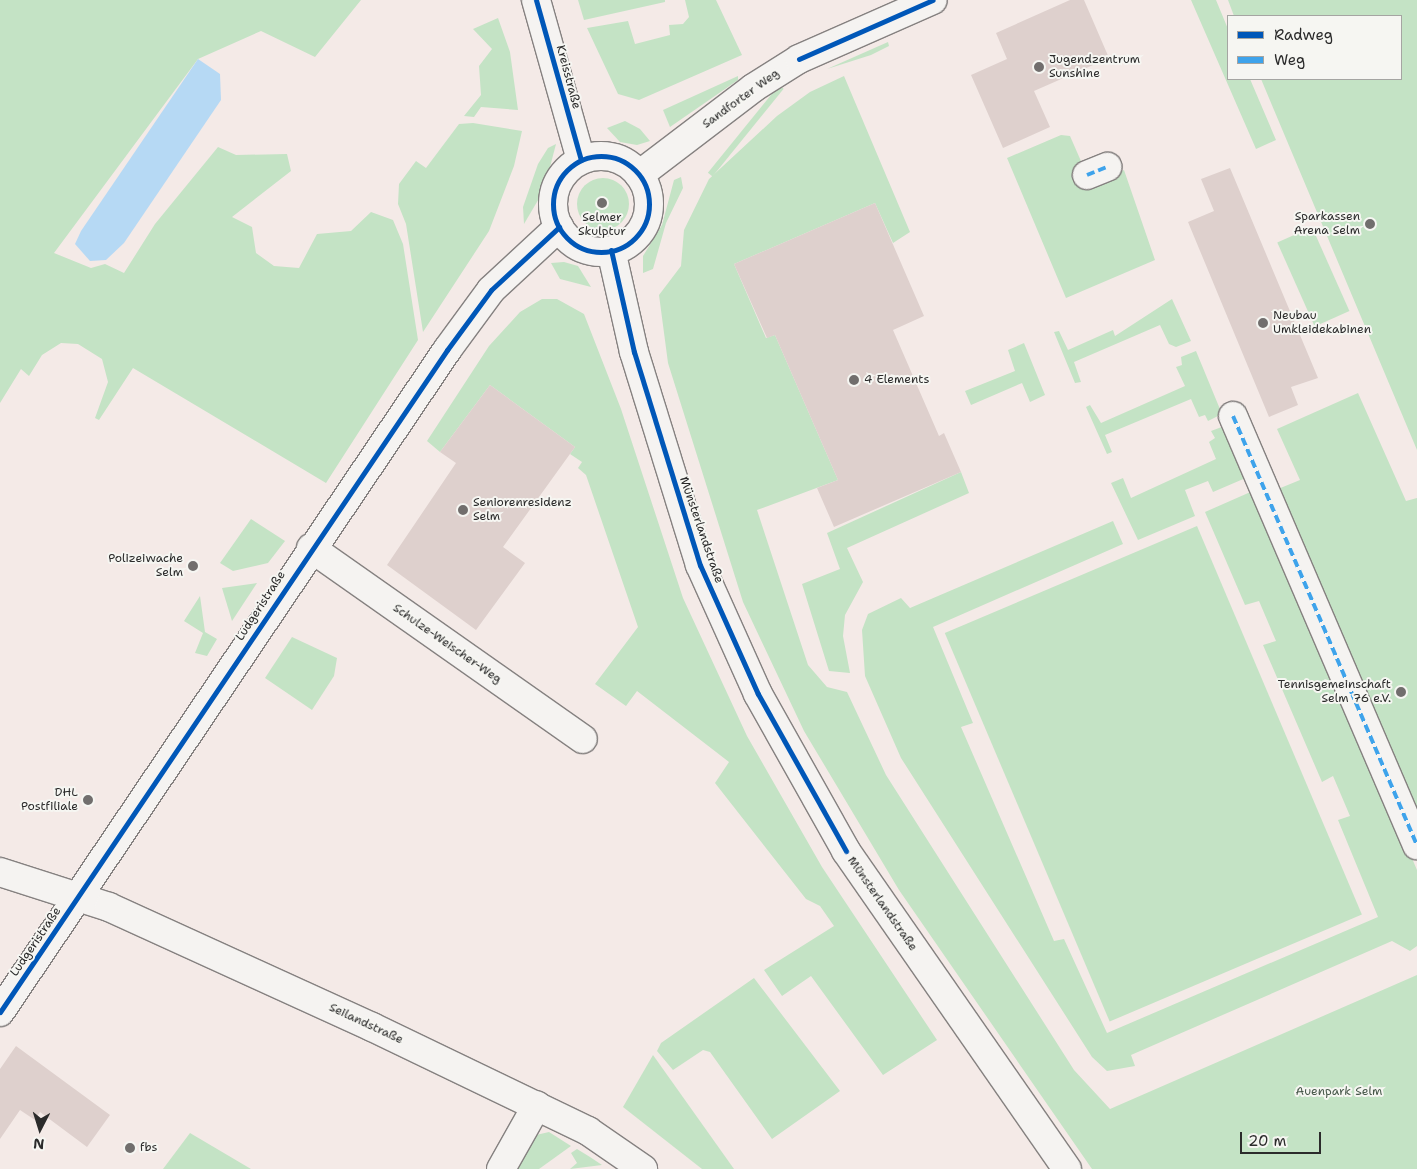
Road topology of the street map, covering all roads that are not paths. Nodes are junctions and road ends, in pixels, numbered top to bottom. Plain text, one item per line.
1 (536, 0) edge
2 (934, 0) edge
3 (582, 160) junction
4 (639, 175) junction
5 (559, 227) junction
6 (611, 250) junction
7 (1233, 416) dead end
8 (311, 548) junction
9 (583, 739) dead end
10 (1417, 845) edge
11 (0, 872) edge
12 (80, 896) junction
13 (0, 1012) edge
14 (537, 1105) junction
15 (502, 1169) edge
16 (643, 1169) edge
17 (1067, 1169) edge

1 - 3 street, Kreisstraße
2 - 4 street, Sandforter Weg
3 - 4 street
3 - 5 street
4 - 6 street
5 - 6 street
5 - 8 street, Ludgeristraße
6 - 17 street, Münsterlandstraße
7 - 10 street
8 - 9 street, Schulze-Weischer-Weg
8 - 12 street, Ludgeristraße
11 - 12 street, Seilandstraße
12 - 13 street, Ludgeristraße
12 - 14 street, Seilandstraße
14 - 15 street
14 - 16 street, Seilandstraße

